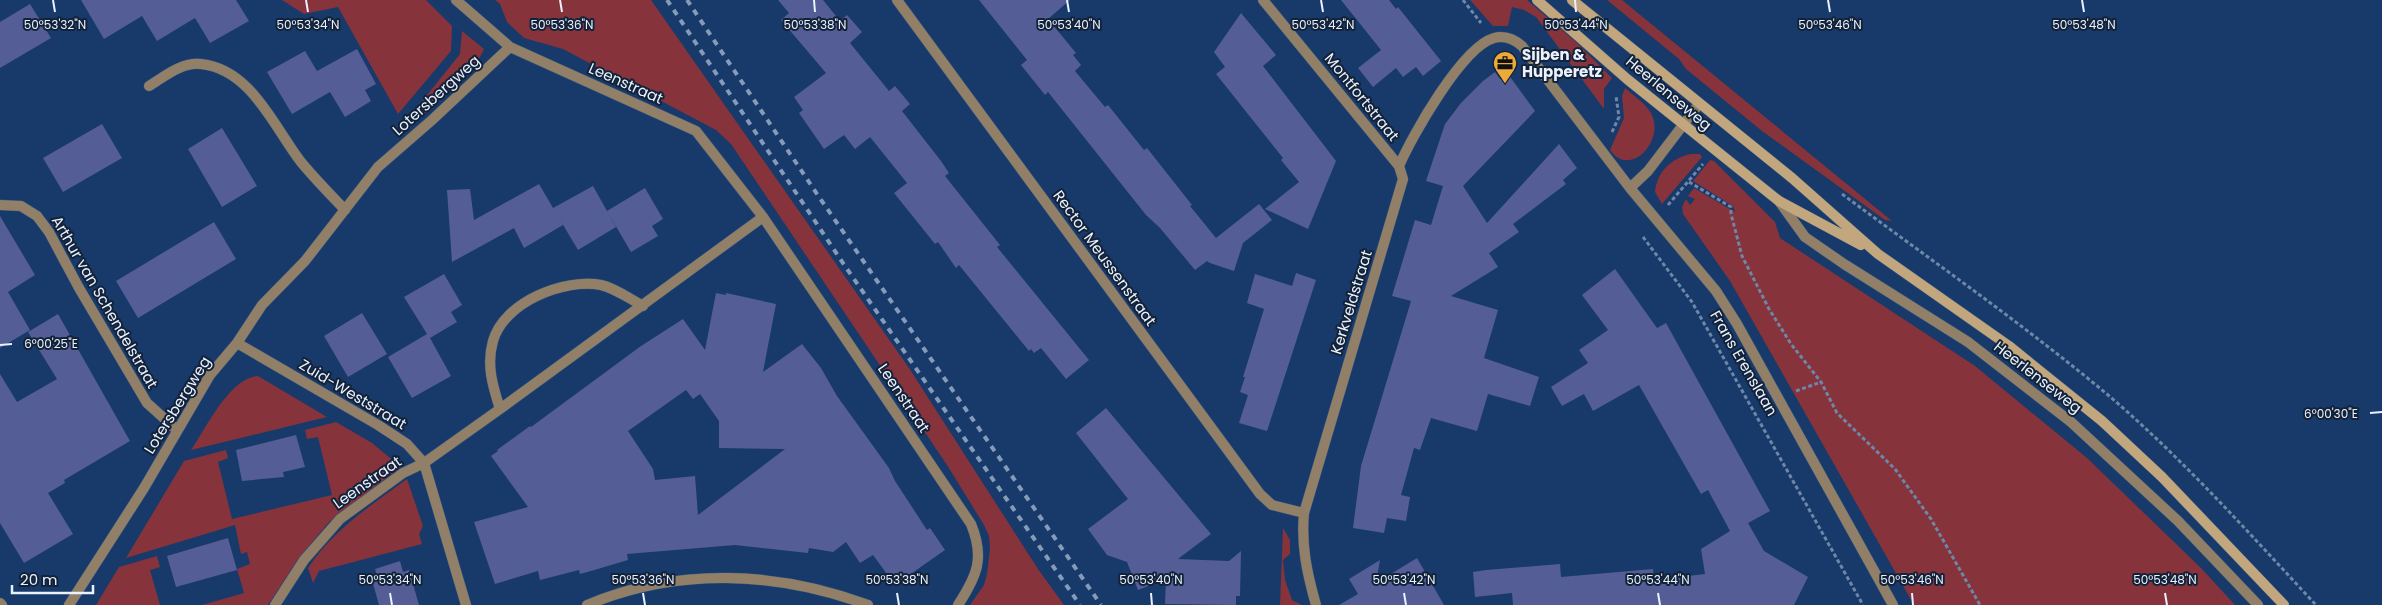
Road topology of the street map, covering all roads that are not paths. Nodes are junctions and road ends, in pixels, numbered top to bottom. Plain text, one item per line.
1 (456, 0) edge
2 (897, 0) edge
3 (1264, 0) edge
4 (1537, 0) edge
5 (1572, 0) edge
6 (510, 47) junction
7 (149, 86) dead end
8 (1699, 104) junction
9 (1683, 124) junction
10 (1399, 166) junction
11 (1630, 188) junction
12 (1779, 201) junction
13 (0, 205) edge
14 (345, 210) junction
15 (762, 217) junction
16 (1878, 254) junction
17 (643, 306) junction
18 (237, 343) junction
19 (500, 409) junction
20 (177, 430) junction
21 (424, 463) junction
22 (1304, 514) junction
23 (69, 605) edge
24 (275, 605) edge
25 (466, 605) edge
26 (587, 605) edge
27 (868, 605) edge
28 (958, 605) edge
29 (1316, 605) edge
30 (1893, 605) edge
31 (2258, 605) edge
32 (2284, 605) edge

1 - 6 street, Leenstraat
2 - 22 street, Rector Meussenstraat
3 - 10 street, Montfortstraat
4 - 9 main road, Heerlenseweg
5 - 8 main road, Heerlenseweg
6 - 14 street, Lotersbergweg
6 - 15 street, Leenstraat
7 - 14 street
8 - 9 street
8 - 16 main road, Heerlenseweg
9 - 11 street
9 - 12 main road, Heerlenseweg
10 - 11 street, Frans Erenslaan
10 - 22 street, Kerkveldstraat
11 - 30 street, Frans Erenslaan
12 - 16 main road, Heerlenseweg
12 - 31 street, Heerlenseweg
13 - 20 street, Arthur van Schendelstraat
14 - 18 street, Lotersbergweg
15 - 17 street, Leenstraat
15 - 28 street, Leenstraat
16 - 32 main road, Heerlenseweg
17 - 19 street, Leenstraat
17 - 19 street
18 - 20 street, Lotersbergweg
18 - 21 street, Zuid-Weststraat
19 - 21 street, Leenstraat
20 - 23 street, Lotersbergweg
21 - 24 street, Leenstraat
21 - 25 street, Zuid-Weststraat
22 - 29 street, Kerkveldstraat
26 - 27 street

